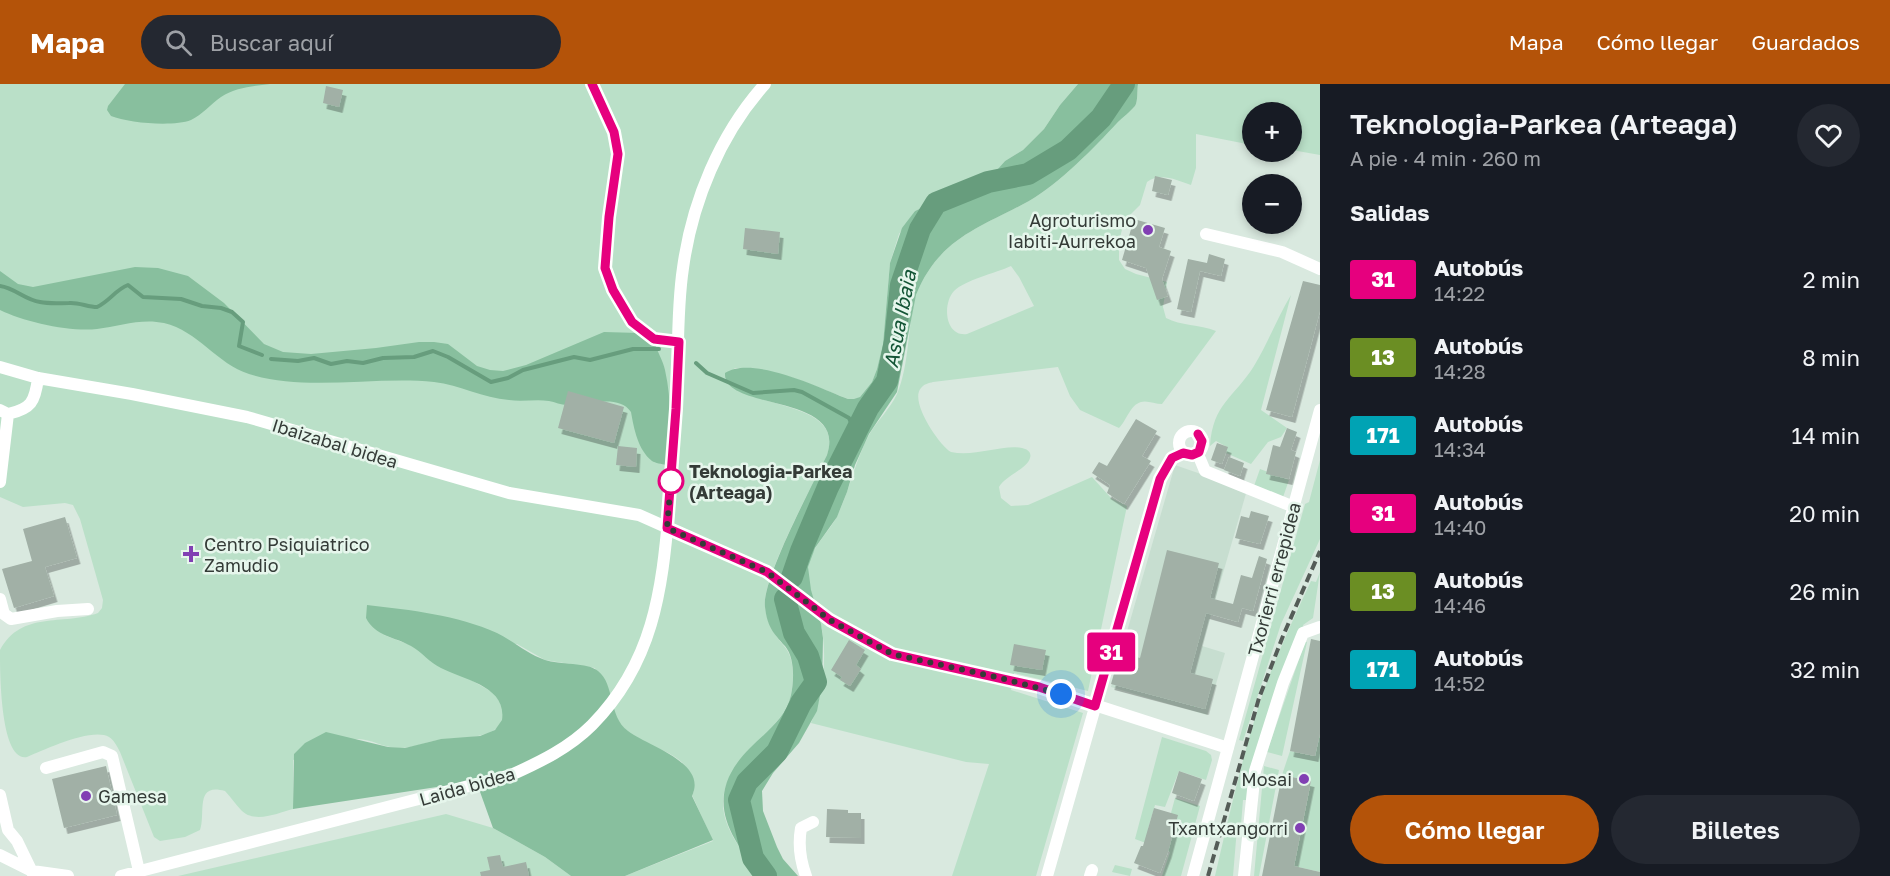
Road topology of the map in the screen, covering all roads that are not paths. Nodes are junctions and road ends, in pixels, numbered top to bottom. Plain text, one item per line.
1 (592, 84) edge
2 (765, 84) edge
3 (1206, 234) dead end
4 (1320, 269) edge
5 (679, 342) junction
6 (0, 367) edge
7 (38, 378) junction
8 (4, 412) edge
9 (1320, 412) edge
10 (1183, 453) dead end
11 (1200, 459) dead end
12 (0, 482) edge
13 (1294, 507) junction
14 (667, 528) junction
15 (0, 599) edge
16 (88, 609) dead end
17 (1320, 627) edge
18 (1095, 706) junction
19 (1228, 748) junction
20 (46, 768) dead end
21 (0, 795) edge
22 (813, 822) dead end
23 (0, 855) edge
24 (139, 871) junction
25 (33, 873) edge
26 (68, 876) edge
27 (121, 876) edge
28 (806, 876) edge
29 (1047, 876) edge
30 (1193, 876) edge
31 (1244, 876) edge

1 - 5 street
2 - 5 street, Laida bidea
3 - 4 street
5 - 14 street, Laida bidea
6 - 7 street, Ibaizabal bidea
7 - 8 street
7 - 14 street, Ibaizabal bidea
8 - 12 street
9 - 13 street, Txorierri errepidea
10 - 18 street
11 - 13 street
13 - 19 street, Txorierri errepidea
14 - 18 street, Ibaizabal bidea
14 - 24 street, Laida bidea
15 - 16 street
17 - 31 street
18 - 19 street, Ibaizabal bidea
18 - 29 street
19 - 30 street, Txorierri errepidea
20 - 24 street
21 - 25 street
22 - 28 street
23 - 25 street
24 - 27 street, Laida bidea
25 - 26 street

